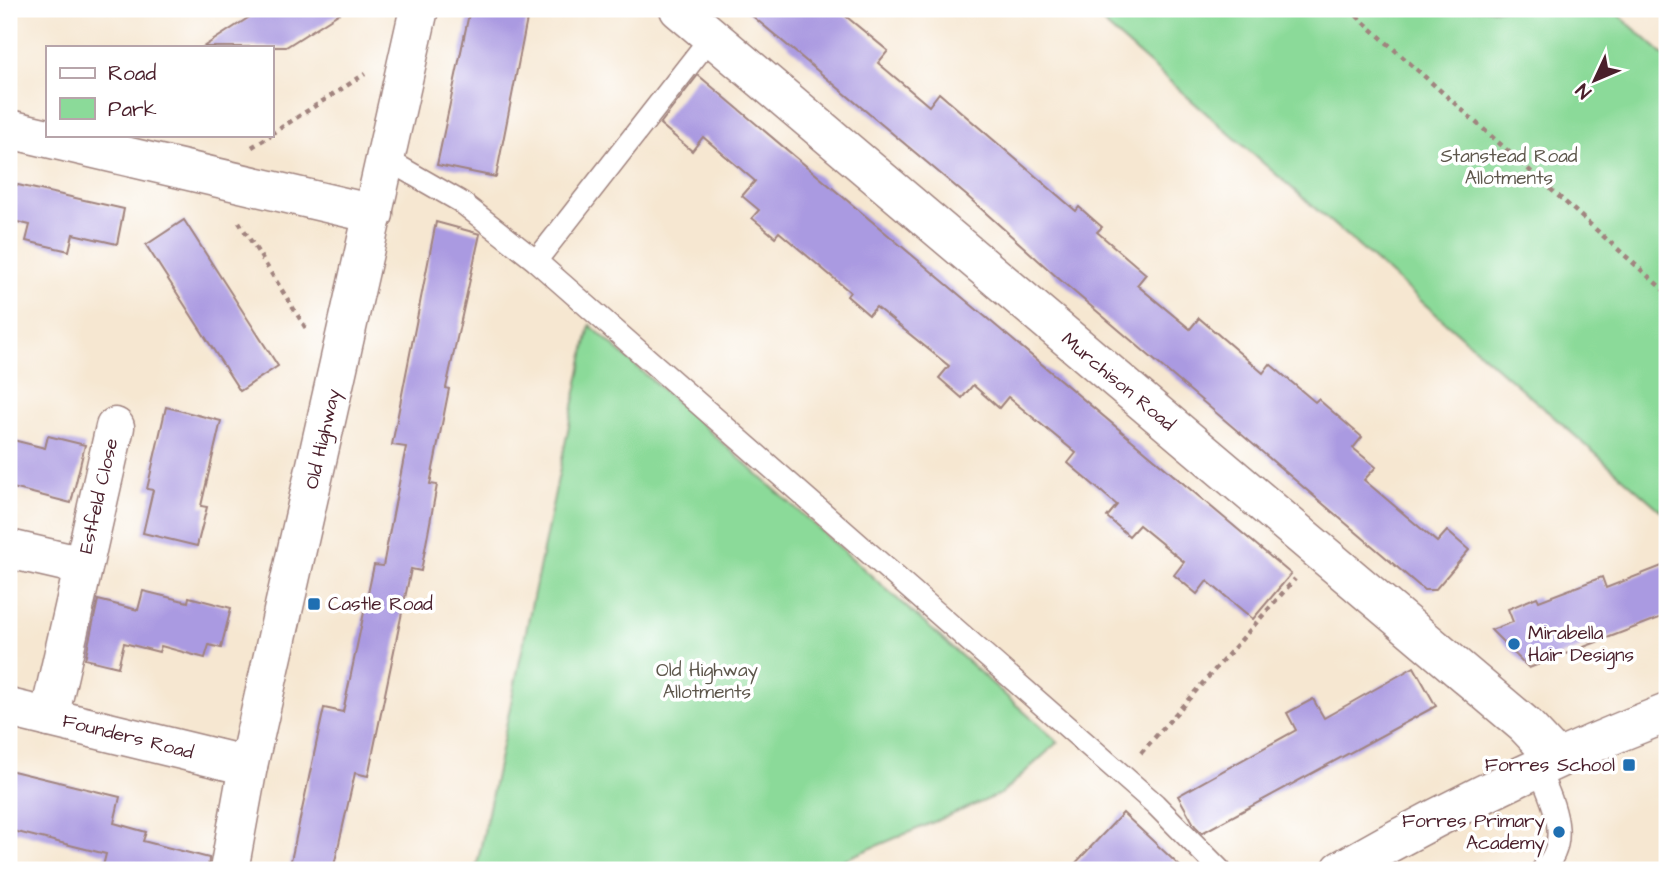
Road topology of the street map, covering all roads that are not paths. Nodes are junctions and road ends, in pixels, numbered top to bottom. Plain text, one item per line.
1 (679, 9) edge
2 (415, 26) edge
3 (711, 37) junction
4 (9, 129) edge
5 (386, 159) junction
6 (374, 214) junction
7 (536, 261) junction
8 (116, 427) dead end
9 (9, 549) edge
10 (83, 566) junction
11 (9, 708) edge
12 (1667, 713) edge
13 (49, 718) junction
14 (1546, 762) junction
15 (248, 766) junction
16 (229, 870) edge
17 (1220, 870) edge
18 (1341, 870) edge
19 (1542, 870) edge

1 - 3 street, Murchison Road
2 - 5 street, Old Highway
3 - 7 lane
3 - 14 street, Murchison Road
4 - 6 street
5 - 6 street, Old Highway
5 - 7 lane
6 - 15 street, Old Highway
7 - 17 lane
8 - 10 street, Estfeld Close
9 - 10 street, Estfeld Close
10 - 13 street, Estfeld Close
11 - 13 street, Founders Road
12 - 14 street
13 - 15 street, Founders Road
14 - 18 street
14 - 19 lane
15 - 16 street, Old Highway

